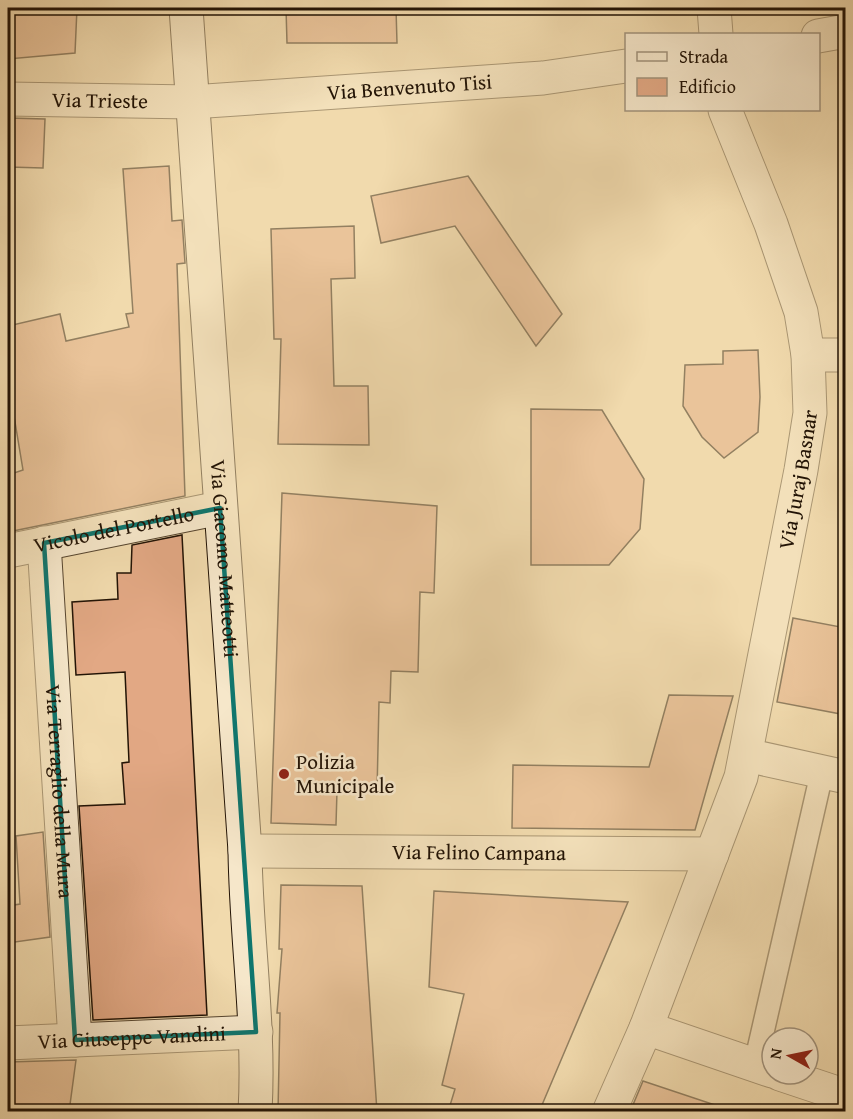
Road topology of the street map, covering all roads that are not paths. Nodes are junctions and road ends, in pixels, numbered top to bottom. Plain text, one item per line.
1 (186, 8) edge
2 (714, 8) edge
3 (846, 31) edge
4 (716, 33) edge
5 (820, 36) edge
6 (625, 66) edge
7 (8, 99) edge
8 (192, 102) junction
9 (724, 111) edge
10 (846, 355) edge
11 (808, 356) junction
12 (220, 508) junction
13 (44, 543) junction
14 (8, 551) edge
15 (746, 755) junction
16 (834, 775) edge
17 (245, 851) junction
18 (712, 854) junction
19 (779, 1026) edge
20 (646, 1028) junction
21 (256, 1032) junction
22 (75, 1040) junction
23 (8, 1043) edge
24 (760, 1067) edge
25 (816, 1086) edge
26 (846, 1096) edge
27 (255, 1112) edge
28 (609, 1112) edge

1 - 8 street, Via Giacomo Matteotti
2 - 4 street
3 - 5 street
6 - 8 street, Via Benvenuto Tisi
7 - 8 street, Via Trieste
8 - 12 street, Via Giacomo Matteotti
9 - 11 street, Via Juraj Basnar
10 - 11 street
11 - 15 street, Via Juraj Basnar
12 - 13 street, Vicolo del Portello
12 - 17 street, Via Giacomo Matteotti
13 - 14 street, Vicolo del Portello
13 - 22 street, Via Terraglio della Mura
15 - 16 street
15 - 18 street, Via Juraj Basnar
16 - 19 lane
17 - 18 street, Via Felino Campana
17 - 21 street, Via Giacomo Matteotti
18 - 20 street, Via Juraj Basnar
20 - 24 street
20 - 28 street, Via Juraj Basnar
21 - 22 street, Via Giuseppe Vandini
21 - 27 street, Via Giacomo Matteotti
22 - 23 street, Via Giuseppe Vandini
25 - 26 street

